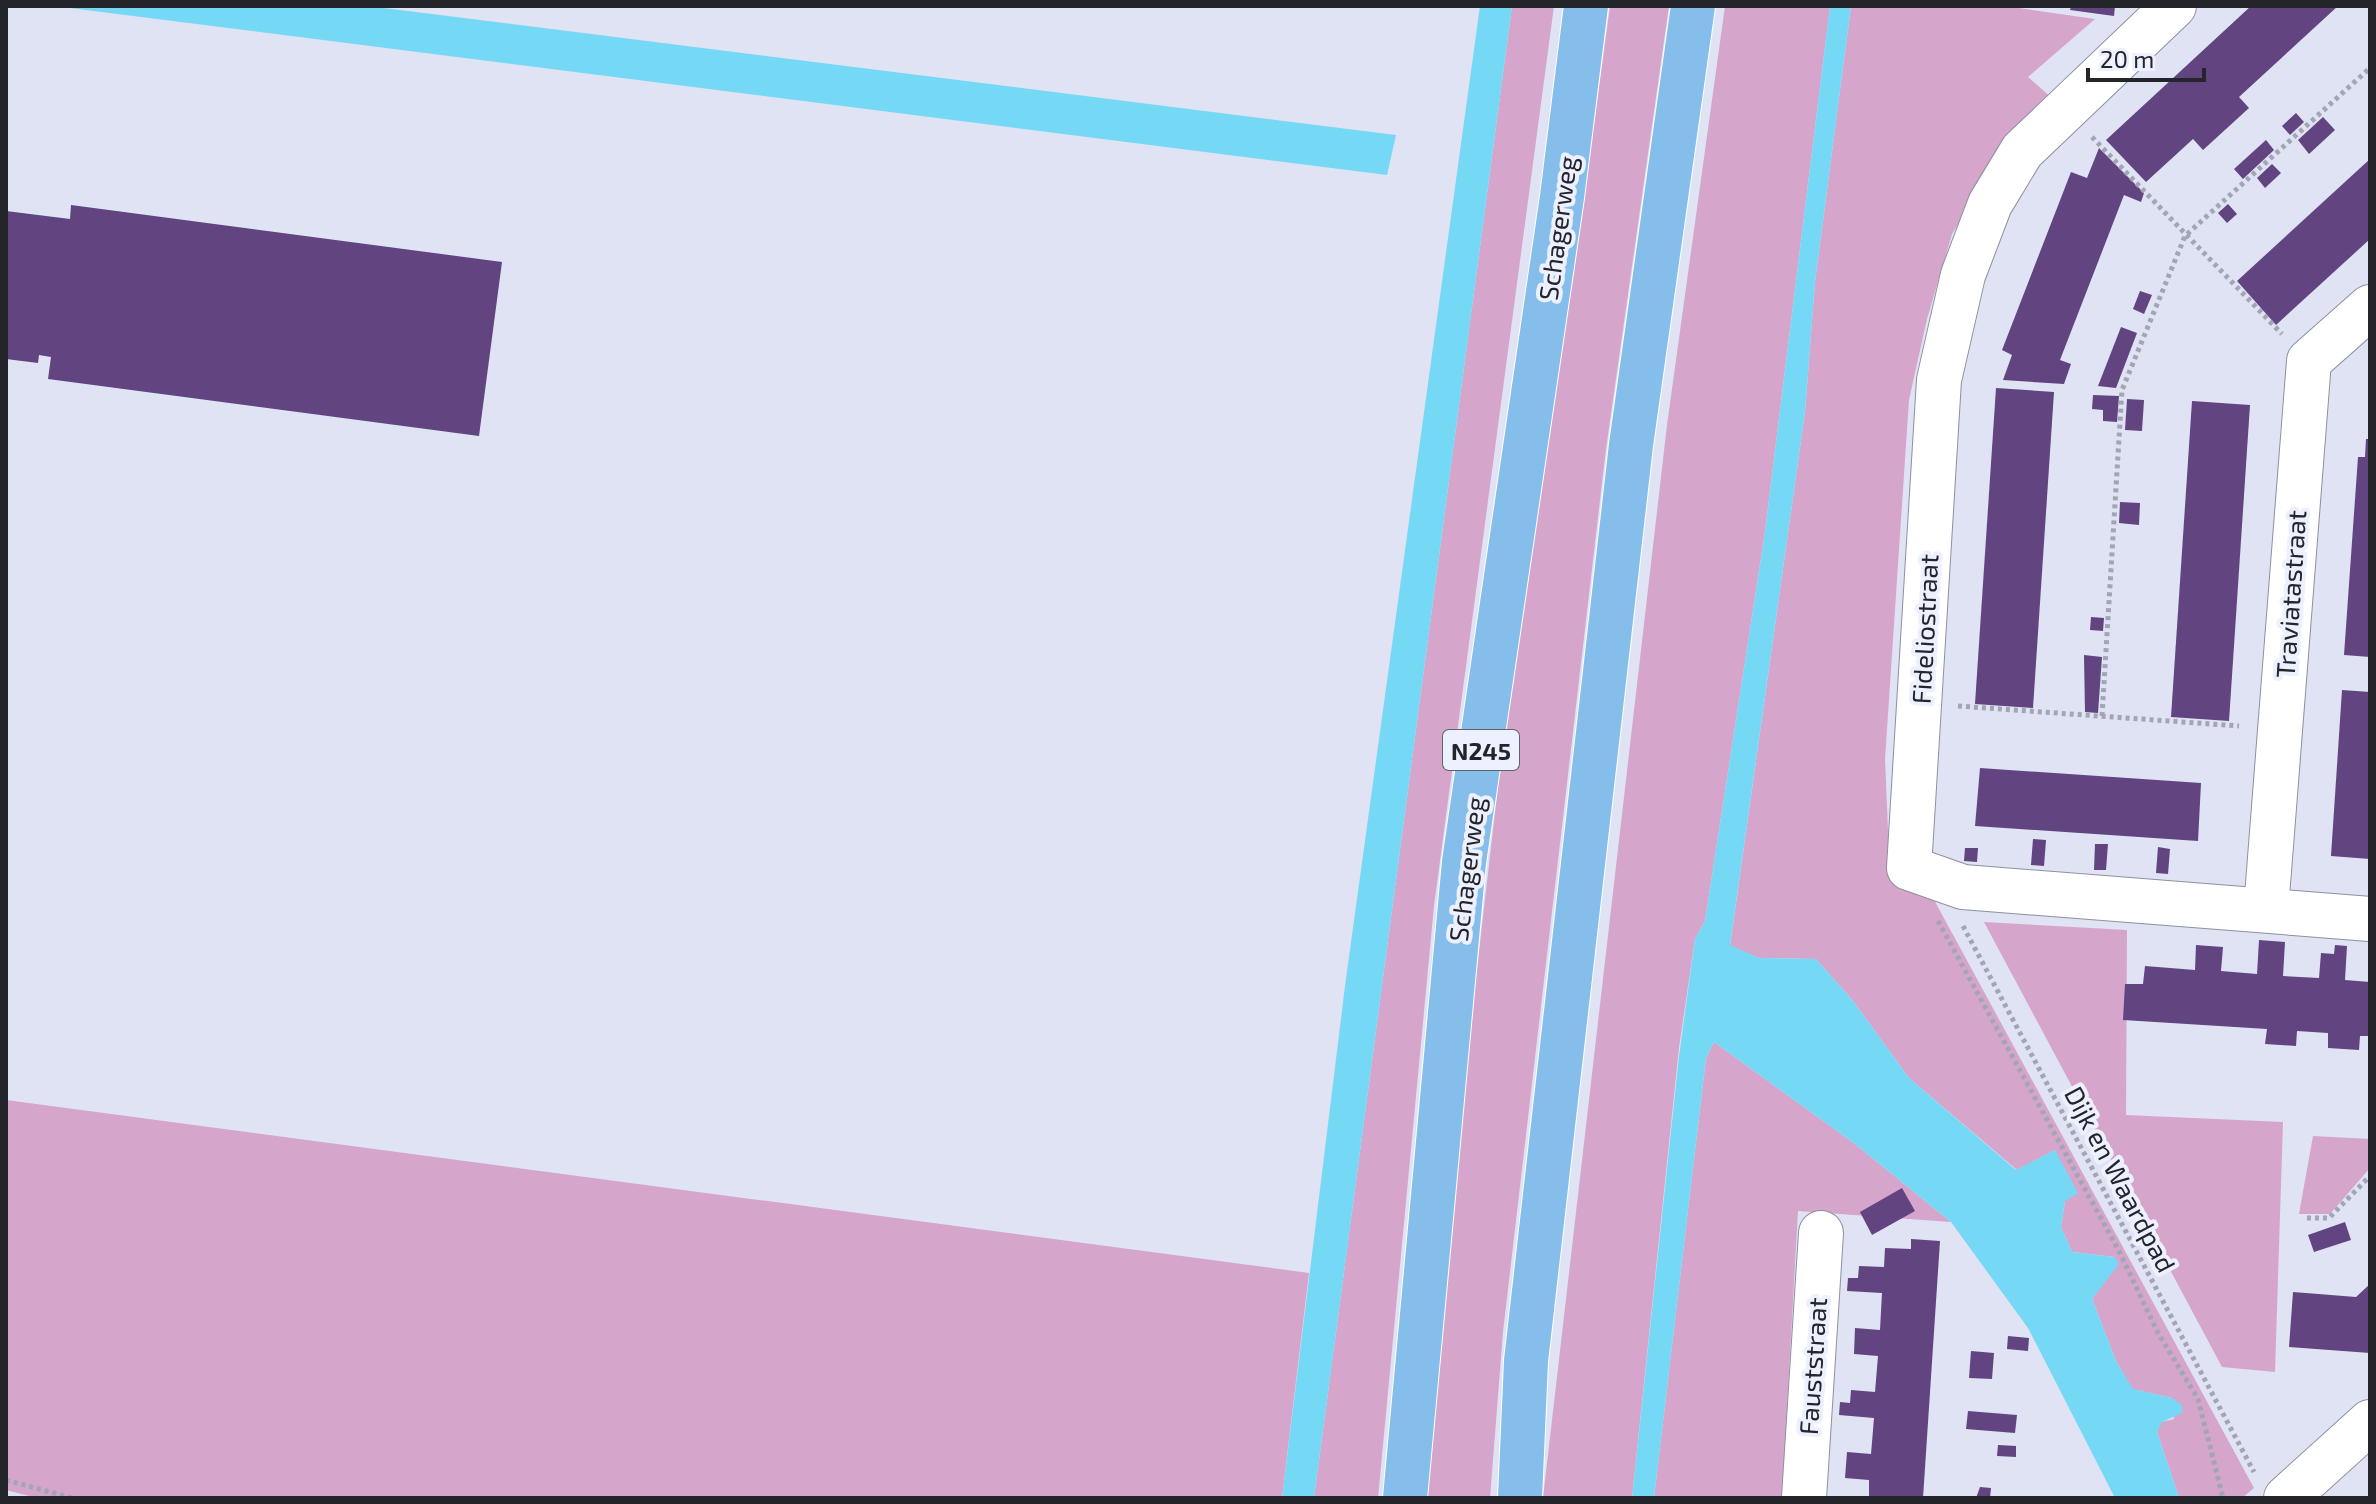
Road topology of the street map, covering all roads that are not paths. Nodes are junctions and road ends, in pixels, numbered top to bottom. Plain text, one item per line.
1 (1586, 6) edge
2 (1693, 6) edge
3 (2174, 6) edge
4 (2370, 307) edge
5 (2266, 909) junction
6 (2370, 919) edge
7 (1821, 1233) dead end
8 (2370, 1422) edge
9 (2273, 1491) edge
10 (1405, 1498) edge
11 (1520, 1498) edge
12 (1804, 1498) edge

1 - 10 main road, Schagerweg / N245
2 - 11 main road
3 - 5 street, Fideliostraat
4 - 5 street, Traviatastraat
5 - 6 street
7 - 12 street, Fauststraat
8 - 9 street

